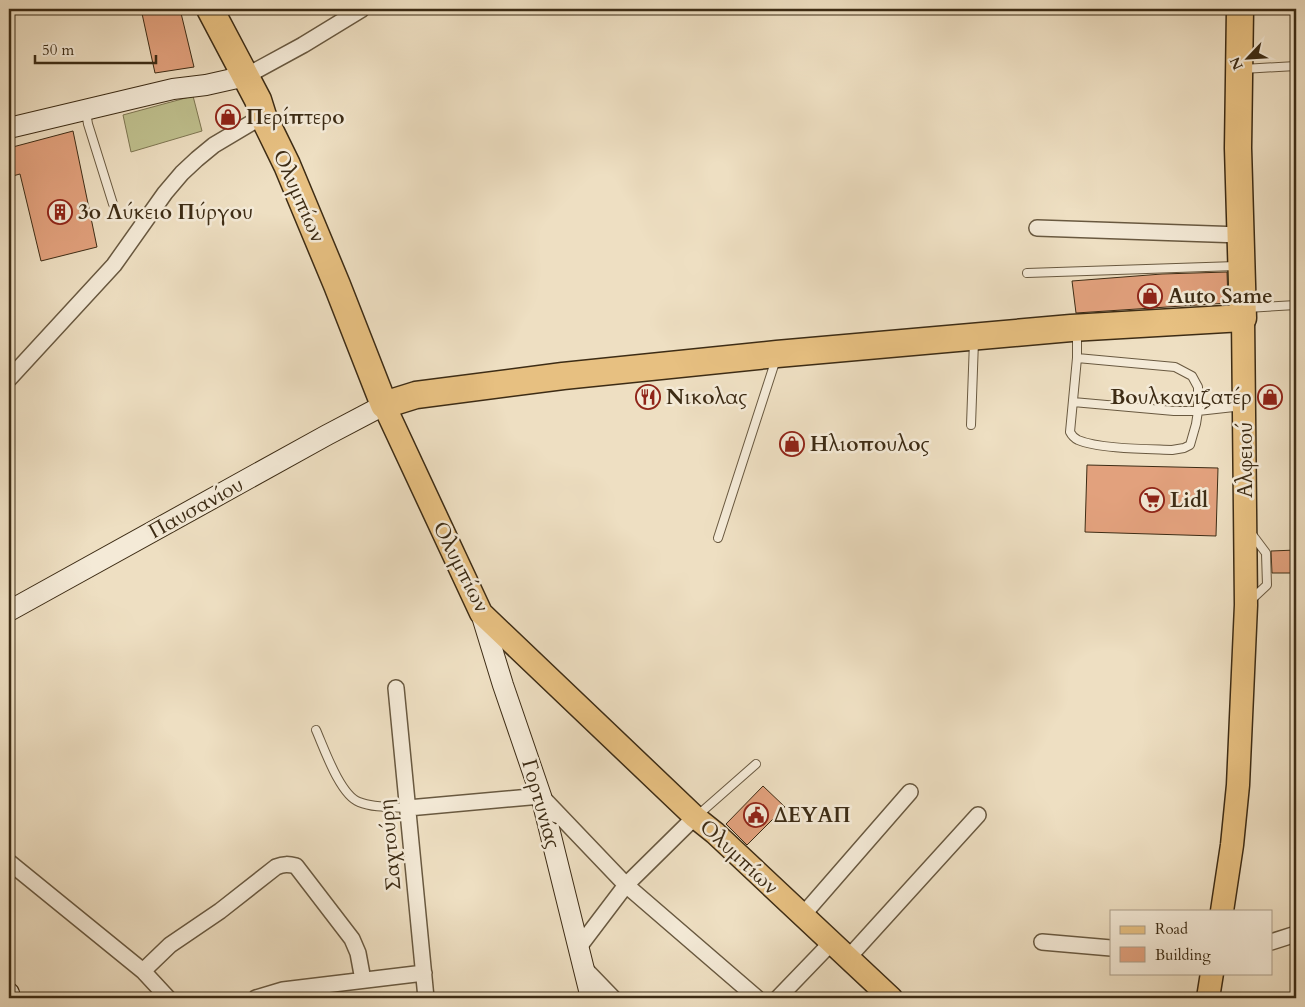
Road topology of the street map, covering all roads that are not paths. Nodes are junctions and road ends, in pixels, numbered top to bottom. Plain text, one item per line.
1 (210, 9) edge
2 (362, 9) edge
3 (1240, 9) edge
4 (1296, 66) edge
5 (1238, 69) junction
6 (246, 76) junction
7 (86, 110) junction
8 (263, 116) junction
9 (9, 128) edge
10 (113, 204) dead end
11 (1037, 228) dead end
12 (1241, 234) junction
13 (1241, 266) junction
14 (1028, 273) dead end
15 (1296, 305) edge
16 (1243, 313) junction
17 (1077, 328) junction
18 (974, 337) junction
19 (778, 354) junction
20 (1077, 358) junction
21 (9, 379) edge
22 (1073, 402) junction
23 (384, 405) junction
24 (1244, 406) junction
25 (1198, 410) junction
26 (971, 425) dead end
27 (718, 538) dead end
28 (9, 611) edge
29 (481, 613) junction
30 (396, 688) dead end
31 (316, 730) dead end
32 (756, 764) dead end
33 (910, 792) dead end
34 (541, 796) junction
35 (408, 808) junction
36 (978, 815) dead end
37 (695, 817) junction
38 (9, 862) edge
39 (626, 885) junction
40 (1222, 910) edge
41 (802, 916) junction
42 (1296, 934) edge
43 (1042, 942) dead end
44 (1272, 942) edge
45 (830, 943) junction
46 (579, 947) junction
47 (1110, 948) edge
48 (848, 958) junction
49 (584, 968) junction
50 (142, 971) junction
51 (424, 973) junction
52 (1212, 974) edge
53 (363, 980) junction
54 (9, 993) edge
55 (10, 998) edge
56 (168, 998) edge
57 (256, 998) edge
58 (426, 998) edge
59 (591, 998) edge
60 (613, 998) edge
61 (757, 998) edge
62 (778, 998) edge
63 (891, 998) edge
64 (1208, 998) edge

1 - 6 highway, Ολυμπίων
2 - 6 street
3 - 5 highway, Αλφειού
4 - 5 lane
5 - 12 highway, Αλφειού
6 - 7 street
6 - 8 highway, Ολυμπίων
7 - 9 street
7 - 10 lane
8 - 21 street
8 - 23 highway, Ολυμπίων
11 - 12 street
12 - 13 highway, Αλφειού
13 - 14 lane
13 - 16 highway, Αλφειού
15 - 16 lane
16 - 17 highway
16 - 24 main road, Αλφειού
17 - 18 highway
17 - 20 lane
18 - 19 highway
18 - 26 lane
19 - 23 highway
19 - 27 lane
20 - 22 lane
20 - 25 lane
22 - 25 lane
22 - 25 lane
23 - 28 street, Παυσανίου
23 - 29 main road, Ολυμπίων
24 - 25 lane
24 - 40 main road, Αλφειού
29 - 34 street, Γορτυνίας
29 - 37 main road, Ολυμπίων
30 - 35 street, Σαχτούρη
31 - 35 lane
32 - 37 lane
33 - 41 street
34 - 35 street
34 - 39 street
34 - 46 street, Γορτυνίας
35 - 51 street, Σαχτούρη
36 - 48 street
37 - 39 street
37 - 41 main road, Ολυμπίων
38 - 50 street
39 - 46 street
39 - 61 street
41 - 45 main road, Ολυμπίων
42 - 44 street
43 - 47 street
45 - 48 main road, Ολυμπίων
45 - 62 street
46 - 49 street, Γορτυνίας
48 - 63 main road, Ολυμπίων
49 - 59 street, Γορτυνίας
49 - 60 street
50 - 53 street
50 - 56 street
51 - 53 street
51 - 58 street, Σαχτούρη
52 - 64 main road
53 - 57 street
54 - 55 street

